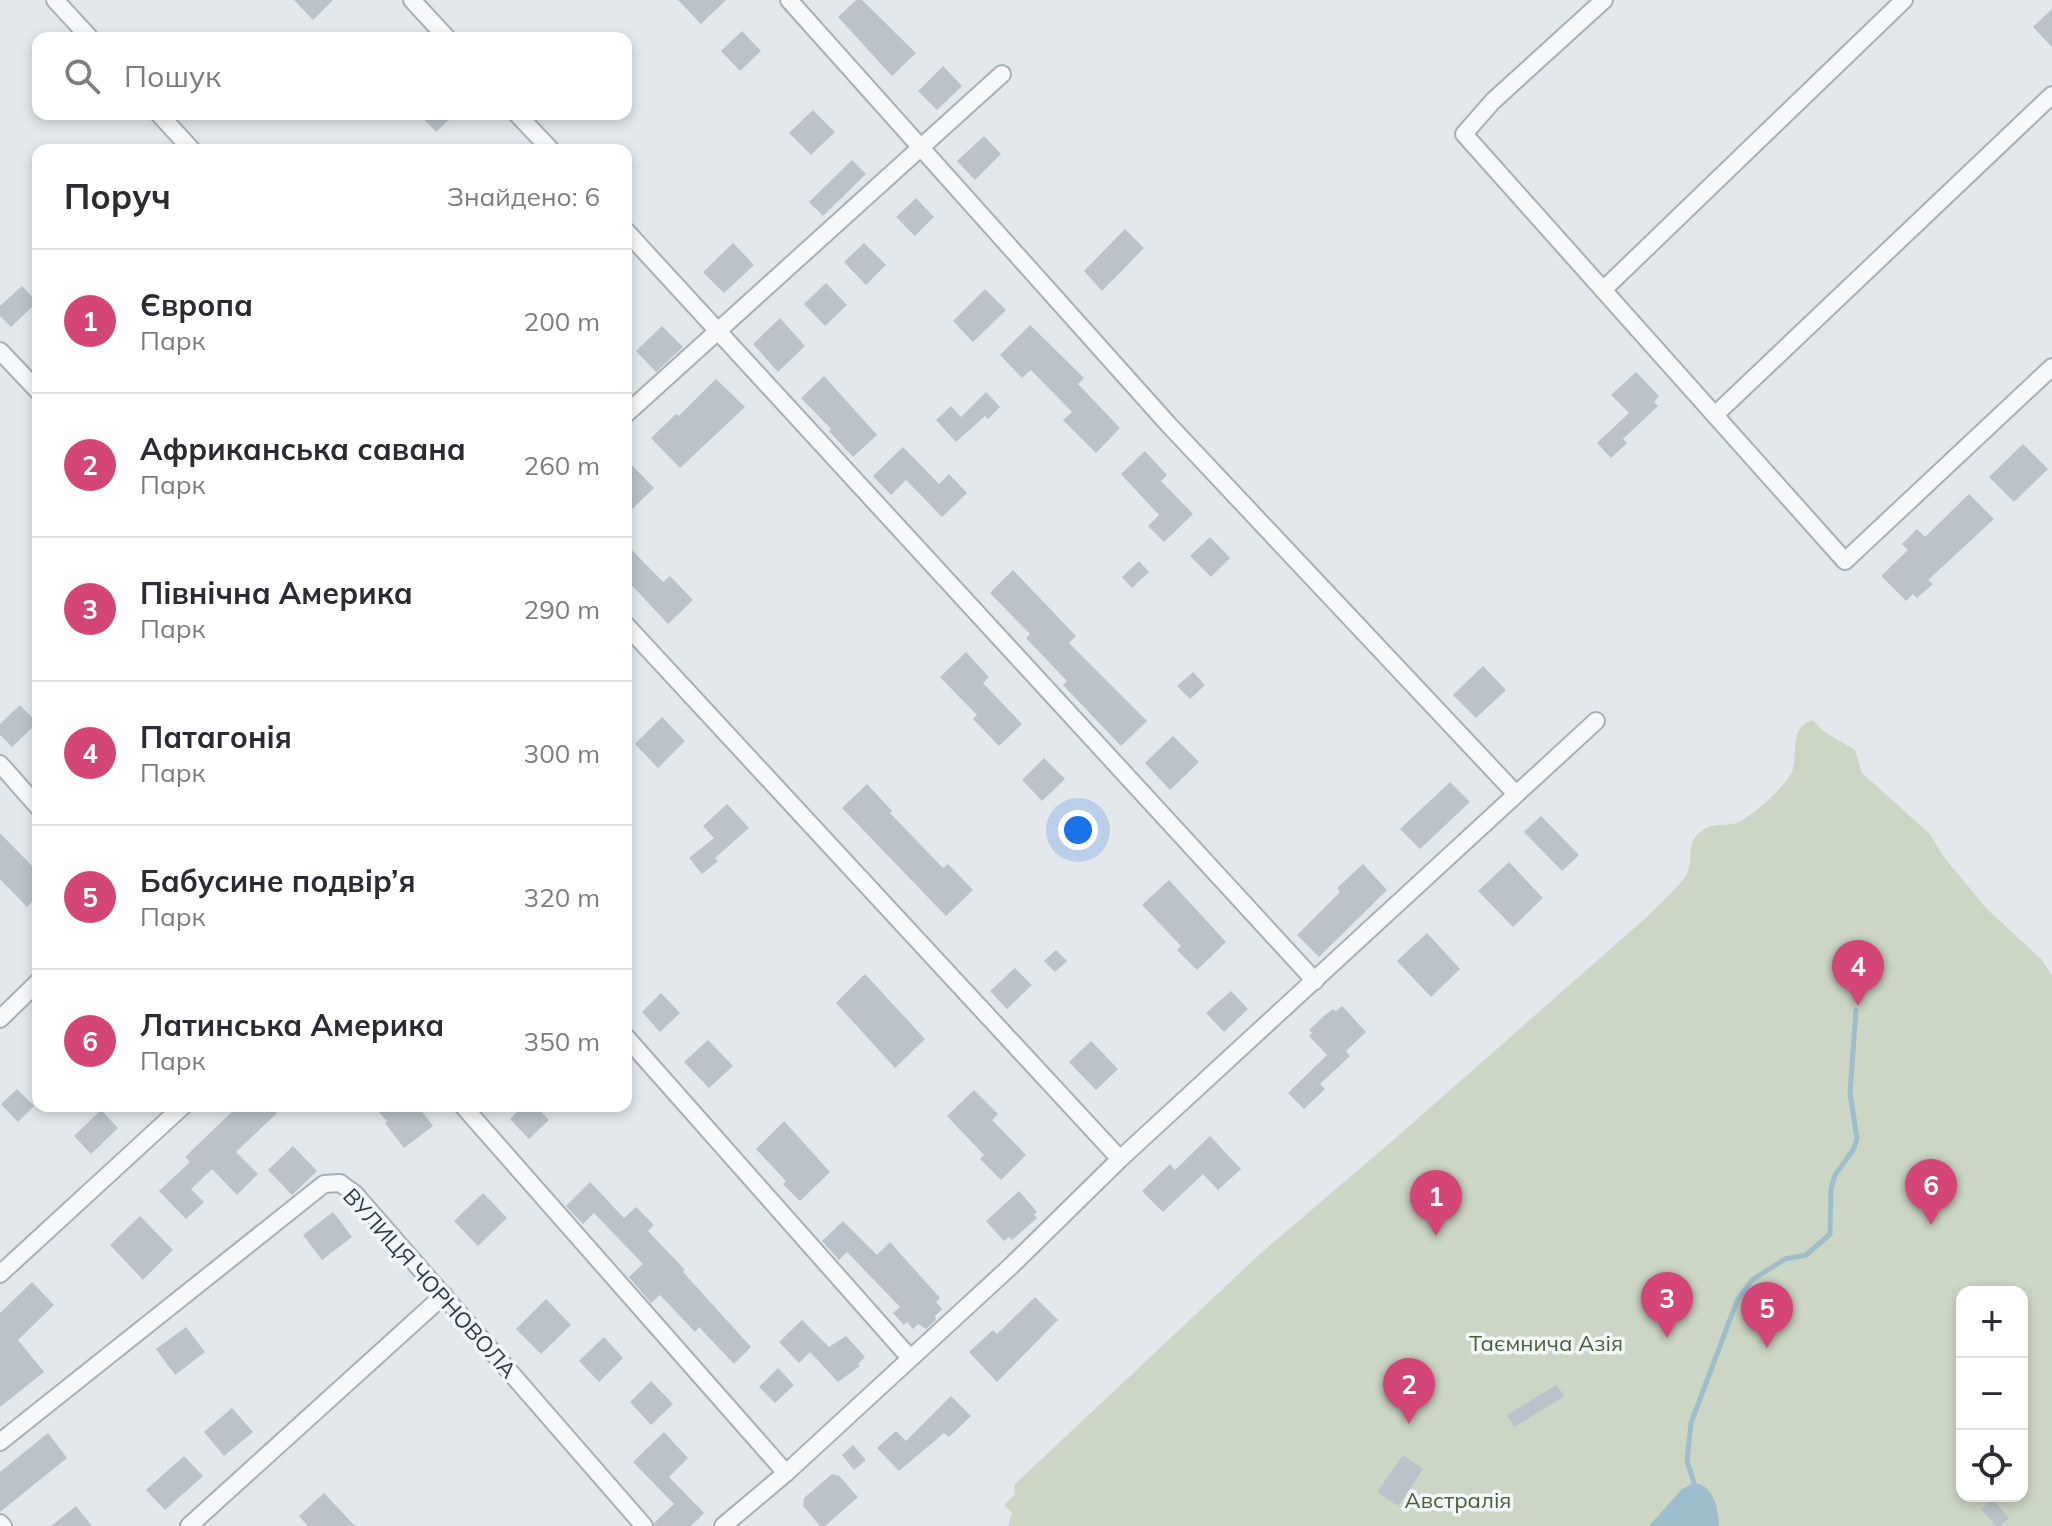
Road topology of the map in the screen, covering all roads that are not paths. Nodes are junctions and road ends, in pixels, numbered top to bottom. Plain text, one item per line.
1 (55, 0) edge
2 (412, 0) edge
3 (789, 0) edge
4 (1604, 0) edge
5 (1904, 0) edge
6 (84, 32) edge
7 (441, 32) edge
8 (1002, 74) dead end
9 (2052, 95) edge
10 (164, 120) edge
11 (523, 120) edge
12 (186, 144) edge
13 (545, 144) edge
14 (921, 148) junction
15 (632, 238) edge
16 (1603, 290) junction
17 (719, 332) junction
18 (0, 351) edge
19 (2052, 367) edge
20 (32, 385) edge
21 (632, 409) edge
22 (1716, 414) junction
23 (632, 631) edge
24 (1596, 721) dead end
25 (0, 764) edge
26 (1516, 794) junction
27 (32, 800) edge
28 (1315, 981) junction
29 (32, 988) edge
30 (0, 1019) edge
31 (632, 1044) edge
32 (176, 1112) edge
33 (468, 1112) edge
34 (1120, 1159) junction
35 (0, 1274) edge
36 (444, 1295) junction
37 (910, 1358) junction
38 (0, 1442) edge
39 (786, 1473) junction
40 (189, 1526) edge
41 (644, 1526) edge
42 (723, 1526) edge

1 - 6 street
2 - 7 street
3 - 14 street
4 - 16 street
5 - 16 street
8 - 14 street
9 - 22 street
10 - 12 street
11 - 13 street
14 - 17 street
14 - 26 street
15 - 17 street
16 - 22 street
17 - 21 street
17 - 28 street
18 - 20 street
19 - 22 street
23 - 34 street
24 - 26 street
25 - 27 street
26 - 28 street
28 - 34 street
29 - 30 street
31 - 37 street
32 - 35 street
33 - 39 street
34 - 37 street
36 - 38 street, ВУЛИЦЯ ЧОРНОВОЛА
36 - 40 street
36 - 41 street, ВУЛИЦЯ ЧОРНОВОЛА
37 - 39 street
39 - 42 street

